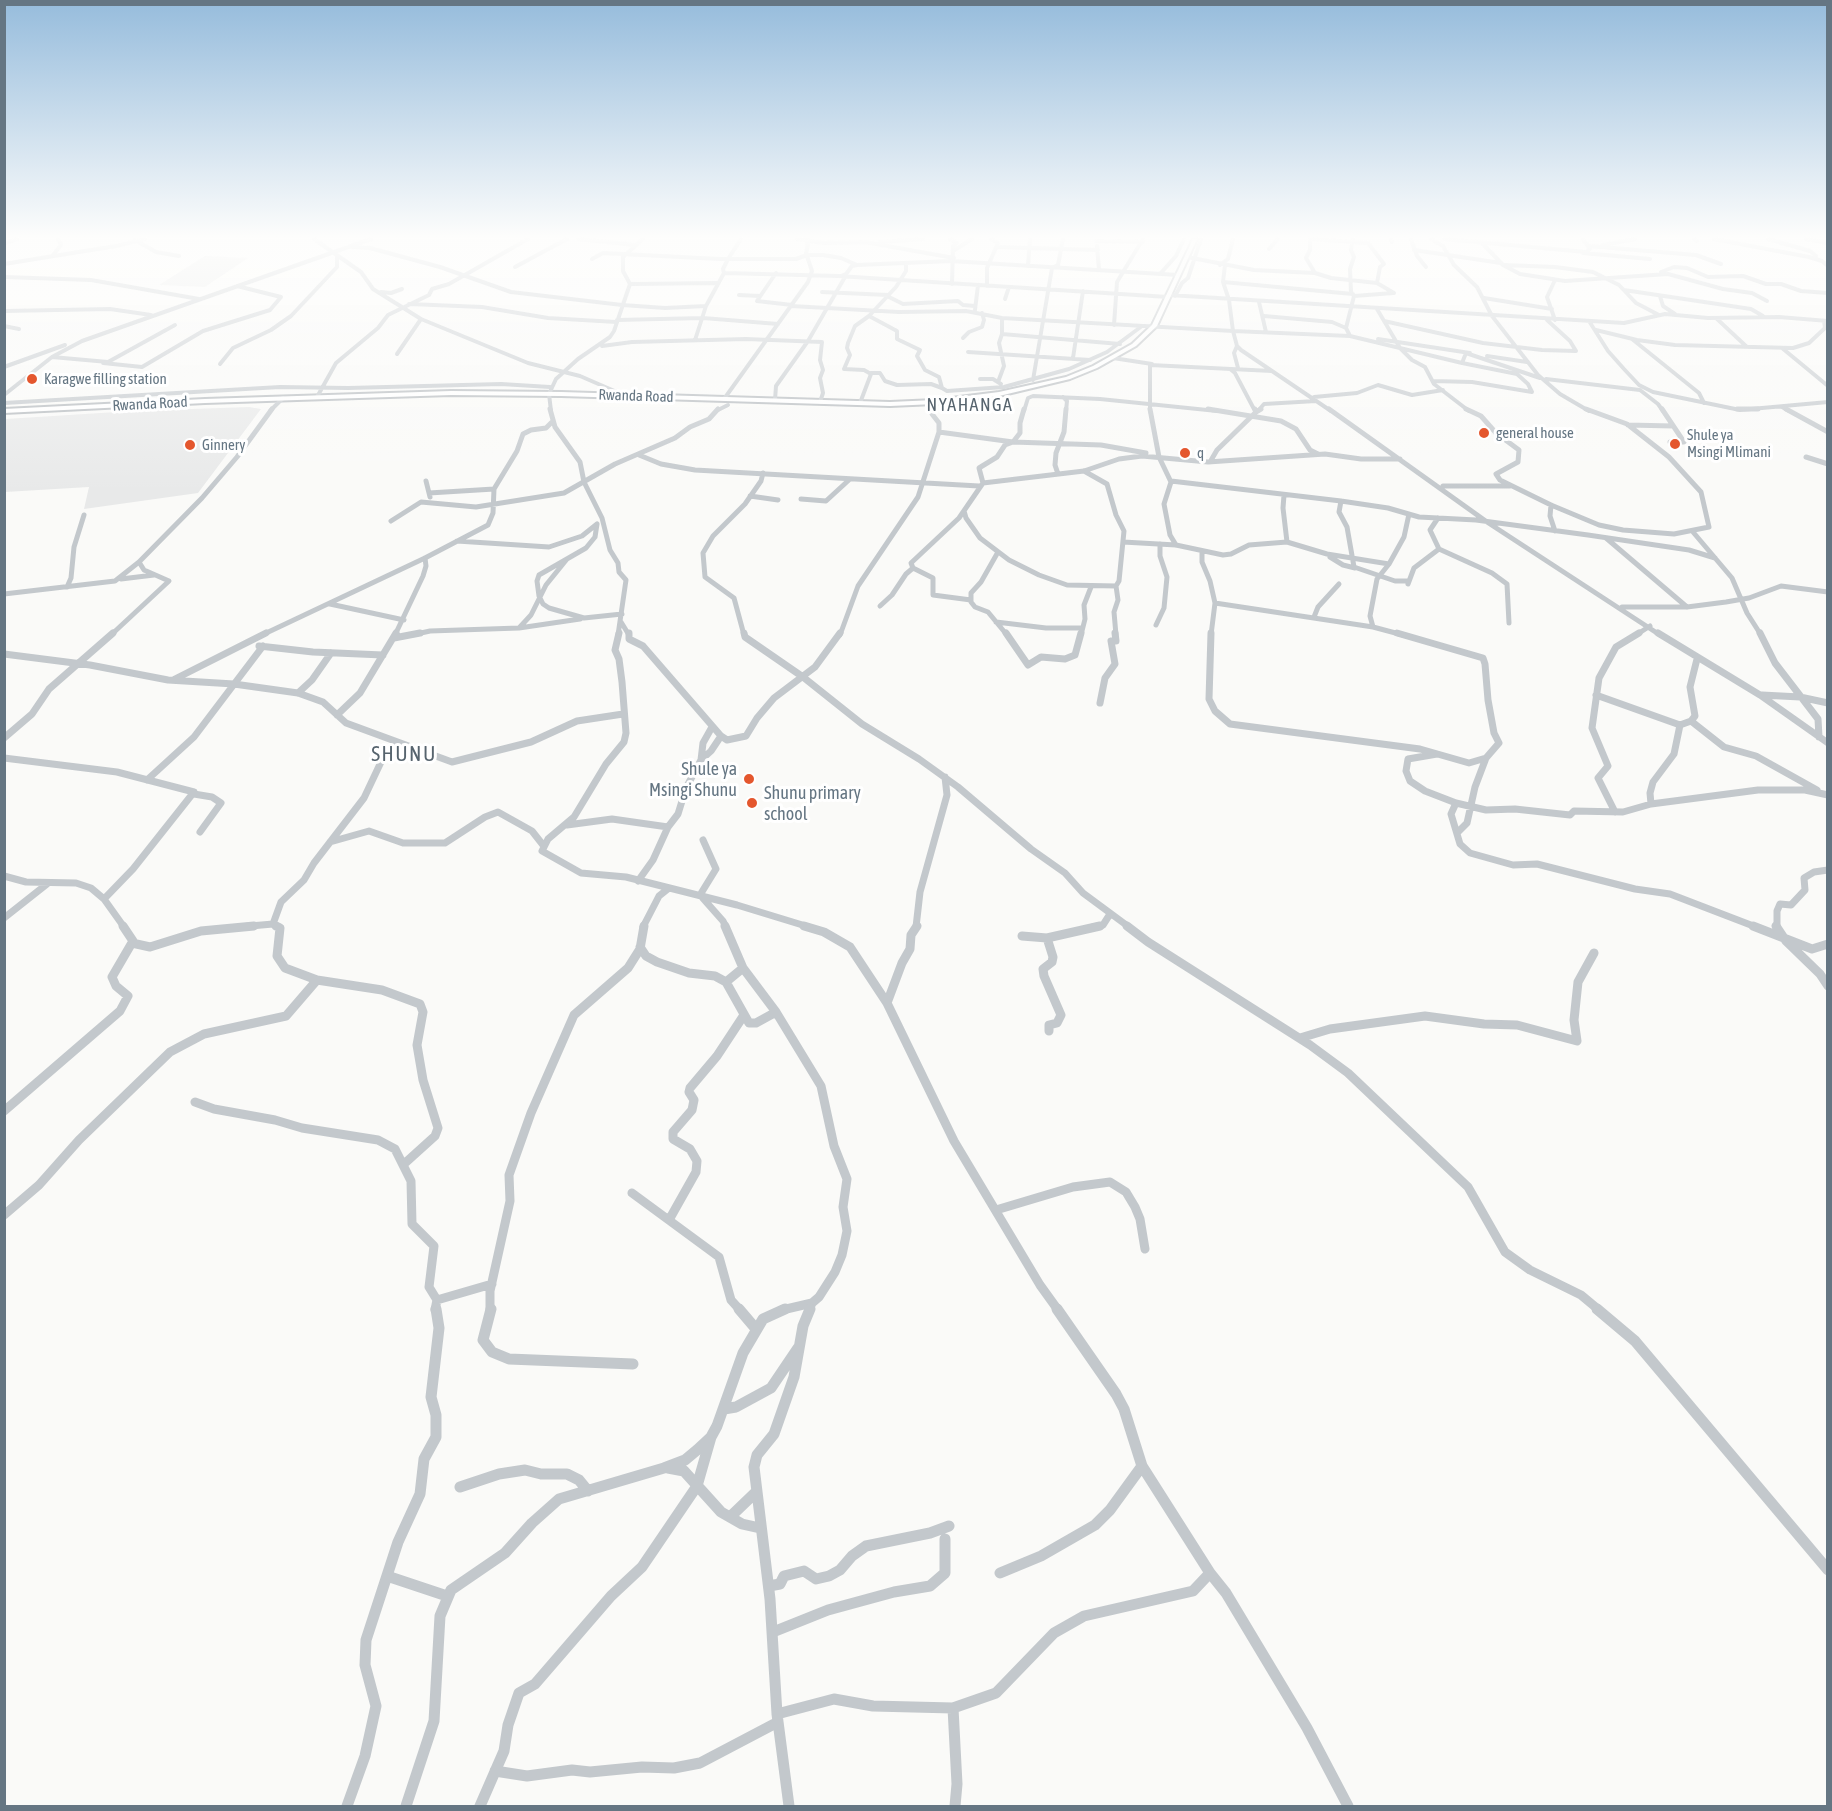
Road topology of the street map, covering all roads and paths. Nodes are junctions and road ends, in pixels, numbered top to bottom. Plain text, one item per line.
1 (1078, 323) edge
2 (130, 324) edge
3 (227, 324) edge
4 (280, 324) edge
5 (381, 324) edge
6 (418, 324) edge
7 (432, 324) edge
8 (615, 324) edge
9 (702, 324) edge
10 (772, 324) edge
11 (778, 324) joint
12 (818, 324) edge
13 (860, 324) edge
14 (884, 324) edge
15 (983, 324) edge
16 (1002, 324) edge
17 (1042, 324) edge
18 (1087, 324) edge
19 (1232, 324) edge
20 (1265, 324) edge
21 (1336, 324) edge
22 (1347, 324) edge
23 (1385, 324) edge
24 (1394, 324) edge
25 (1498, 324) edge
26 (1551, 324) edge
27 (1591, 324) edge
28 (1722, 324) edge
29 (175, 325) dead end
30 (1114, 325) joint
31 (4, 326) edge
32 (1143, 326) junction
33 (1154, 326) junction
34 (1346, 328) junction
35 (1826, 328) edge
36 (19, 329) dead end
37 (1596, 330) junction
38 (1233, 331) junction
39 (1266, 332) junction
40 (1002, 334) junction
41 (1350, 336) junction
42 (963, 338) dead end
43 (1040, 338) junction
44 (1630, 338) junction
45 (84, 340) junction
46 (695, 340) junction
47 (767, 340) junction
48 (1076, 340) junction
49 (808, 341) junction
50 (1395, 341) junction
51 (1120, 344) junction
52 (1237, 346) junction
53 (1747, 347) junction
54 (1400, 348) junction
55 (1518, 348) junction
56 (1782, 348) junction
57 (590, 350) junction
58 (968, 352) dead end
59 (1003, 353) junction
60 (1466, 353) junction
61 (397, 354) dead end
62 (1036, 355) junction
63 (52, 357) junction
64 (1074, 358) junction
65 (1113, 358) junction
66 (1091, 360) junction
67 (1527, 362) junction
68 (103, 363) junction
69 (1462, 363) junction
70 (220, 364) dead end
71 (572, 364) junction
72 (1152, 364) junction
73 (4, 367) edge
74 (1228, 368) junction
75 (1238, 368) junction
76 (556, 371) junction
77 (1275, 371) junction
78 (563, 373) junction
79 (871, 373) junction
80 (1517, 374) junction
81 (980, 379) dead end
82 (1545, 379) junction
83 (1034, 380) junction
84 (20, 381) junction
85 (1432, 381) junction
86 (998, 382) junction
87 (1827, 386) edge
88 (4, 387) edge
89 (321, 387) junction
90 (601, 387) junction
91 (1004, 387) junction
92 (942, 388) junction
93 (215, 390) junction
94 (549, 390) junction
95 (1443, 390) junction
96 (948, 391) junction
97 (4, 395) edge
98 (599, 395) junction
99 (626, 396) junction
100 (317, 397) junction
101 (1063, 397) junction
102 (1312, 397) junction
103 (283, 398) junction
104 (969, 399) junction
105 (775, 400) junction
106 (205, 401) junction
107 (1318, 401) junction
108 (726, 402) junction
109 (820, 402) junction
110 (935, 402) junction
111 (1827, 402) edge
112 (4, 403) edge
113 (860, 403) junction
114 (1704, 403) junction
115 (1150, 404) junction
116 (1782, 407) junction
117 (4, 411) edge
118 (1253, 414) junction
119 (553, 421) junction
120 (1628, 425) junction
121 (1673, 426) junction
122 (939, 432) junction
123 (1827, 432) edge
124 (1013, 442) junction
125 (1670, 442) dead end
126 (1059, 444) junction
127 (1320, 454) junction
128 (637, 455) junction
129 (1159, 457) junction
130 (1806, 457) dead end
131 (1400, 459) junction
132 (1210, 462) junction
133 (1827, 464) edge
134 (1084, 471) junction
135 (763, 473) junction
136 (1058, 474) junction
137 (850, 479) junction
138 (1171, 481) junction
139 (426, 482) dead end
140 (584, 482) junction
141 (923, 483) junction
142 (981, 484) junction
143 (1441, 486) junction
144 (1510, 486) junction
145 (494, 489) junction
146 (429, 493) junction
147 (1284, 495) junction
148 (750, 496) junction
149 (801, 499) dead end
150 (778, 500) dead end
151 (1341, 501) junction
152 (432, 502) junction
153 (492, 504) junction
154 (1551, 505) junction
155 (964, 511) junction
156 (1408, 514) junction
157 (84, 515) dead end
158 (1437, 518) junction
159 (391, 521) dead end
160 (599, 521) junction
161 (1487, 522) junction
162 (1599, 525) junction
163 (1555, 531) junction
164 (1693, 532) junction
165 (1588, 535) junction
166 (1606, 538) junction
167 (457, 541) junction
168 (1123, 542) junction
169 (1287, 542) junction
170 (1160, 544) junction
171 (1176, 545) junction
172 (1439, 549) junction
173 (998, 552) junction
174 (1202, 552) junction
175 (1327, 554) junction
176 (425, 558) junction
177 (1353, 558) junction
178 (1715, 558) junction
179 (567, 559) junction
180 (139, 562) junction
181 (1389, 564) junction
182 (913, 568) junction
183 (1355, 568) junction
184 (155, 575) junction
185 (1378, 576) junction
186 (120, 579) junction
187 (1339, 584) dead end
188 (67, 586) junction
189 (1116, 586) junction
190 (1091, 587) junction
191 (1827, 592) edge
192 (4, 594) edge
193 (539, 596) junction
194 (971, 600) junction
195 (1742, 600) junction
196 (1215, 603) junction
197 (329, 604) junction
198 (880, 606) dead end
199 (1687, 607) junction
200 (1621, 608) junction
201 (622, 614) junction
202 (1314, 617) junction
203 (584, 618) junction
204 (404, 620) junction
205 (621, 622) junction
206 (996, 622) junction
207 (1509, 623) dead end
208 (1156, 625) dead end
209 (1650, 626) junction
210 (1373, 627) junction
211 (519, 628) junction
212 (1081, 628) junction
213 (394, 638) junction
214 (250, 641) junction
215 (263, 646) junction
216 (331, 653) junction
217 (4, 654) edge
218 (383, 656) junction
219 (1698, 659) junction
220 (79, 663) junction
221 (803, 677) junction
222 (174, 680) junction
223 (234, 684) junction
224 (298, 693) junction
225 (1596, 695) junction
226 (1760, 695) junction
227 (1800, 697) junction
228 (1100, 703) dead end
229 (1827, 703) edge
230 (337, 714) junction
231 (623, 714) junction
232 (1691, 721) junction
233 (1680, 725) junction
234 (712, 727) junction
235 (721, 736) junction
236 (4, 738) edge
237 (1823, 740) edge
238 (395, 742) junction
239 (1827, 748) edge
240 (1437, 754) junction
241 (4, 758) edge
242 (1486, 758) junction
243 (701, 760) junction
244 (945, 777) junction
245 (147, 780) junction
246 (194, 794) junction
247 (1825, 795) edge
248 (1456, 803) junction
249 (1651, 804) junction
250 (1472, 808) junction
251 (1615, 812) junction
252 (566, 826) junction
253 (668, 827) junction
254 (200, 832) dead end
255 (1457, 833) junction
256 (703, 840) dead end
257 (330, 842) junction
258 (543, 845) junction
259 (1827, 870) edge
260 (4, 876) edge
261 (638, 881) junction
262 (47, 884) junction
263 (669, 888) junction
264 (700, 895) junction
265 (105, 899) junction
266 (1110, 914) junction
267 (4, 918) edge
268 (273, 924) junction
269 (1022, 936) dead end
270 (1784, 937) junction
271 (1047, 938) junction
272 (132, 944) junction
273 (1827, 944) edge
274 (640, 947) junction
275 (1594, 953) dead end
276 (743, 968) junction
277 (317, 980) junction
278 (726, 982) junction
279 (1827, 986) edge
280 (887, 1003) junction
281 (776, 1012) junction
282 (744, 1015) junction
283 (1049, 1031) dead end
284 (1299, 1038) junction
285 (195, 1102) dead end
286 (4, 1111) edge
287 (404, 1164) junction
288 (632, 1193) dead end
289 (996, 1210) junction
290 (4, 1215) edge
291 (669, 1220) junction
292 (1145, 1249) dead end
293 (492, 1284) junction
294 (437, 1300) junction
295 (812, 1303) junction
296 (756, 1329) junction
297 (801, 1344) junction
298 (633, 1364) dead end
299 (724, 1409) junction
300 (711, 1437) junction
301 (1142, 1466) junction
302 (664, 1468) junction
303 (697, 1486) junction
304 (460, 1487) dead end
305 (588, 1491) junction
306 (755, 1493) junction
307 (730, 1517) junction
308 (949, 1526) dead end
309 (760, 1528) junction
310 (945, 1539) dead end
311 (1827, 1570) edge
312 (1000, 1573) dead end
313 (1210, 1573) junction
314 (387, 1576) junction
315 (769, 1586) junction
316 (447, 1596) junction
317 (773, 1632) junction
318 (953, 1708) junction
319 (777, 1718) junction
320 (495, 1772) junction
321 (347, 1806) edge
322 (405, 1806) edge
323 (480, 1806) edge
324 (789, 1806) edge
325 (955, 1806) edge
326 (1348, 1806) edge

1 - 48 street
2 - 45 street
3 - 68 street
4 - 70 street
5 - 89 street
6 - 61 street
7 - 76 street
8 - 57 street
9 - 46 street
10 - 11 street
11 - 47 street
12 - 49 street
13 - 79 street
14 - 92 street
15 - 42 street
16 - 40 street
17 - 43 street
18 - 30 street
19 - 38 street
20 - 39 street
21 - 34 street
22 - 34 street
23 - 50 street
24 - 55 street
25 - 55 street
26 - 55 street
27 - 37 street
28 - 53 street
29 - 68 street
30 - 32 street
31 - 36 street
32 - 33 street
32 - 51 street
33 - 38 street
33 - 65 highway, Rwanda Road
34 - 41 street
35 - 56 street
37 - 44 street
37 - 114 street
38 - 39 street
38 - 52 street
39 - 41 street
40 - 43 street
40 - 59 street
41 - 50 street
41 - 54 street
43 - 48 street
43 - 62 street
44 - 53 street
44 - 114 street
45 - 63 street
45 - 73 street
46 - 47 street
46 - 57 street
47 - 49 street
47 - 108 street
48 - 51 street
48 - 64 street
49 - 105 street
49 - 109 street
50 - 54 street
50 - 60 street
51 - 66 street
52 - 75 street
52 - 77 street
53 - 56 street
54 - 69 street
54 - 85 street
55 - 67 street
56 - 87 street
57 - 71 street
58 - 59 street
59 - 62 street
59 - 86 street
60 - 67 street
60 - 69 street
60 - 82 street
62 - 64 street
62 - 83 street
63 - 68 street
63 - 84 street
64 - 66 street
65 - 72 street
65 - 104 highway, Rwanda Road
66 - 83 street
67 - 82 street
69 - 80 street
71 - 76 street
71 - 78 street
72 - 74 street
72 - 115 street
74 - 75 street
74 - 118 street
75 - 77 street
76 - 78 street
77 - 102 street
78 - 90 street
78 - 94 street
79 - 92 street
79 - 113 street
80 - 82 street
80 - 85 street
81 - 86 street
82 - 120 street
82 - 121 street
83 - 91 street
84 - 88 street
84 - 97 street
85 - 95 street
86 - 91 street
89 - 93 street
89 - 94 street
89 - 100 street
90 - 98 street
90 - 99 street
91 - 96 street
92 - 96 street
93 - 106 street
93 - 112 street
94 - 98 highway, Rwanda Road
94 - 100 highway, Rwanda Road
94 - 119 street
95 - 102 street
95 - 144 street
96 - 104 street
98 - 99 highway, Rwanda Road
99 - 108 highway, Rwanda Road
100 - 103 highway, Rwanda Road
101 - 115 street
101 - 124 street
101 - 126 street
102 - 107 street
103 - 106 highway, Rwanda Road
103 - 180 street
104 - 110 highway, Rwanda Road
105 - 108 highway, Rwanda Road
105 - 109 highway, Rwanda Road
106 - 117 highway, Rwanda Road
107 - 118 street
107 - 131 street
108 - 128 street
109 - 113 highway, Rwanda Road
110 - 113 highway, Rwanda Road
110 - 122 street
111 - 116 street
114 - 116 street
115 - 118 street
115 - 129 street
116 - 123 street
118 - 127 street
118 - 132 street
119 - 140 street
119 - 145 street
120 - 121 street
120 - 164 street
121 - 125 street
122 - 124 street
122 - 141 street
124 - 126 street
124 - 142 street
126 - 129 street
126 - 136 street
127 - 131 street
127 - 132 street
128 - 135 street
128 - 140 street
129 - 132 street
129 - 134 street
129 - 138 street
130 - 133 street
131 - 143 street
134 - 136 street
134 - 168 street
135 - 137 street
135 - 148 street
136 - 142 street
137 - 141 street
137 - 149 street
138 - 147 street
138 - 171 street
139 - 146 street
140 - 153 street
140 - 160 street
141 - 142 street
141 - 221 street
142 - 155 street
143 - 144 street
143 - 161 street
144 - 154 street
145 - 146 street
145 - 153 street
146 - 152 street
147 - 151 street
147 - 169 street
148 - 150 street
148 - 221 street
151 - 156 street
151 - 177 street
152 - 153 street
152 - 159 street
153 - 167 street
154 - 162 street
154 - 163 street
155 - 173 street
155 - 182 street
156 - 158 street
156 - 181 street
157 - 188 street
158 - 161 street
158 - 172 street
160 - 167 street
160 - 179 street
160 - 201 street
161 - 163 street
161 - 200 street
162 - 164 street
162 - 165 street
163 - 165 street
164 - 178 street
165 - 166 street
166 - 178 street
166 - 199 street
167 - 176 street
168 - 170 street
168 - 189 street
169 - 174 street
169 - 175 street
170 - 171 street
170 - 208 street
171 - 174 street
172 - 185 street
172 - 207 street
173 - 190 street
173 - 194 street
174 - 196 street
175 - 177 street
175 - 183 street
176 - 197 street
176 - 204 street
177 - 181 street
177 - 183 street
178 - 195 street
179 - 193 street
179 - 193 street
180 - 184 street
180 - 186 street
181 - 185 street
182 - 194 street
182 - 198 street
183 - 185 street
184 - 186 street
184 - 220 street
185 - 210 street
186 - 188 street
187 - 202 street
188 - 192 street
189 - 190 street
189 - 228 street
190 - 212 street
191 - 195 street
193 - 203 street
193 - 211 street
194 - 206 street
195 - 199 street
195 - 227 street
196 - 202 street
196 - 240 street
197 - 204 street
197 - 214 street
199 - 200 street
200 - 209 street
201 - 203 street
201 - 205 street
202 - 210 street
203 - 211 street
204 - 213 street
205 - 231 street
205 - 234 street
206 - 212 street
206 - 212 street
209 - 219 street
209 - 225 street
210 - 242 street
211 - 213 street
213 - 218 street
214 - 215 street
214 - 222 street
215 - 216 street
215 - 223 street
216 - 218 street
216 - 224 street
217 - 220 street
218 - 230 street
219 - 226 street
219 - 232 street
220 - 222 street
220 - 236 street
221 - 235 street
221 - 244 street
222 - 223 street
223 - 224 street
223 - 245 street
224 - 230 street
225 - 233 street
225 - 251 street
226 - 227 street
226 - 237 street
227 - 229 street
227 - 237 street
230 - 238 street
231 - 238 street
231 - 252 street
232 - 233 street
232 - 247 street
233 - 249 street
234 - 235 street
234 - 243 street
235 - 243 street
237 - 239 street
238 - 257 street
240 - 242 street
240 - 248 street
241 - 245 street
242 - 250 street
243 - 253 street
244 - 266 street
244 - 280 street
245 - 246 street
246 - 254 street
246 - 265 street
247 - 249 street
248 - 250 street
248 - 255 street
249 - 251 street
250 - 251 street
250 - 255 street
252 - 253 street
252 - 258 street
253 - 261 street
255 - 270 street
256 - 264 street
257 - 258 street
257 - 268 street
258 - 261 street
259 - 270 street
260 - 262 street
261 - 263 street
262 - 265 street
262 - 267 street
263 - 264 street
263 - 274 street
264 - 276 street
264 - 280 street
265 - 272 street
266 - 271 street
266 - 284 street
268 - 272 street
268 - 277 street
269 - 271 street
270 - 273 street
270 - 279 street
271 - 283 street
272 - 286 street
274 - 278 street
274 - 293 street
275 - 284 street
276 - 278 street
276 - 281 street
277 - 287 street
277 - 290 street
278 - 282 street
280 - 289 street
281 - 282 street
281 - 295 street
282 - 291 street
284 - 311 street
285 - 287 street
287 - 294 street
288 - 291 street
289 - 292 street
289 - 301 street
291 - 296 street
293 - 294 street
293 - 298 street
294 - 314 street
295 - 296 street
295 - 297 street
296 - 299 street
297 - 299 street
297 - 306 street
299 - 300 street
300 - 302 street
300 - 303 street
301 - 312 street
301 - 313 street
302 - 303 street
302 - 305 street
303 - 307 street
303 - 320 street
304 - 305 street
305 - 316 street
306 - 307 street
306 - 309 street
307 - 309 street
308 - 315 street
309 - 315 street
310 - 317 street
313 - 318 street
313 - 326 street
314 - 316 street
314 - 321 street
315 - 317 street
316 - 322 street
317 - 319 street
318 - 319 street
318 - 325 street
319 - 320 street
319 - 324 street
320 - 323 street

